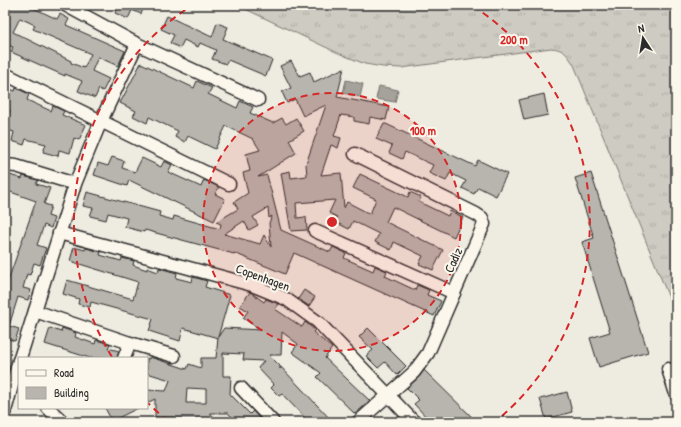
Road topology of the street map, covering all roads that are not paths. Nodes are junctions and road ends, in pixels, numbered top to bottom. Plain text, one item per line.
1 (65, 5) edge
2 (137, 44) junction
3 (5, 74) edge
4 (258, 100) dead end
5 (101, 121) junction
6 (355, 154) dead end
7 (5, 165) edge
8 (75, 184) junction
9 (229, 184) dead end
10 (315, 231) dead end
11 (59, 233) junction
12 (454, 293) junction
13 (35, 311) junction
14 (130, 343) junction
15 (174, 356) dead end
16 (20, 357) edge
17 (124, 357) edge
18 (18, 362) edge
19 (668, 369) dead end
20 (12, 383) edge
21 (241, 388) dead end
22 (676, 394) edge
23 (389, 395) junction
24 (49, 409) edge
25 (5, 411) edge
26 (63, 422) edge
27 (273, 422) edge
28 (358, 422) edge
29 (414, 422) edge

1 - 2 street
2 - 4 street
2 - 5 street
3 - 5 street
5 - 8 street
5 - 9 street
6 - 12 street, Cadiz
7 - 8 street
8 - 11 street
10 - 12 street
11 - 13 street
11 - 23 street, Copenhagen
12 - 23 street, Cadiz
13 - 14 street
13 - 16 street
14 - 15 street
14 - 17 street
18 - 20 street
19 - 22 street
20 - 25 street
21 - 27 street
23 - 28 street, Cadiz
23 - 29 street, Copenhagen
24 - 26 street

